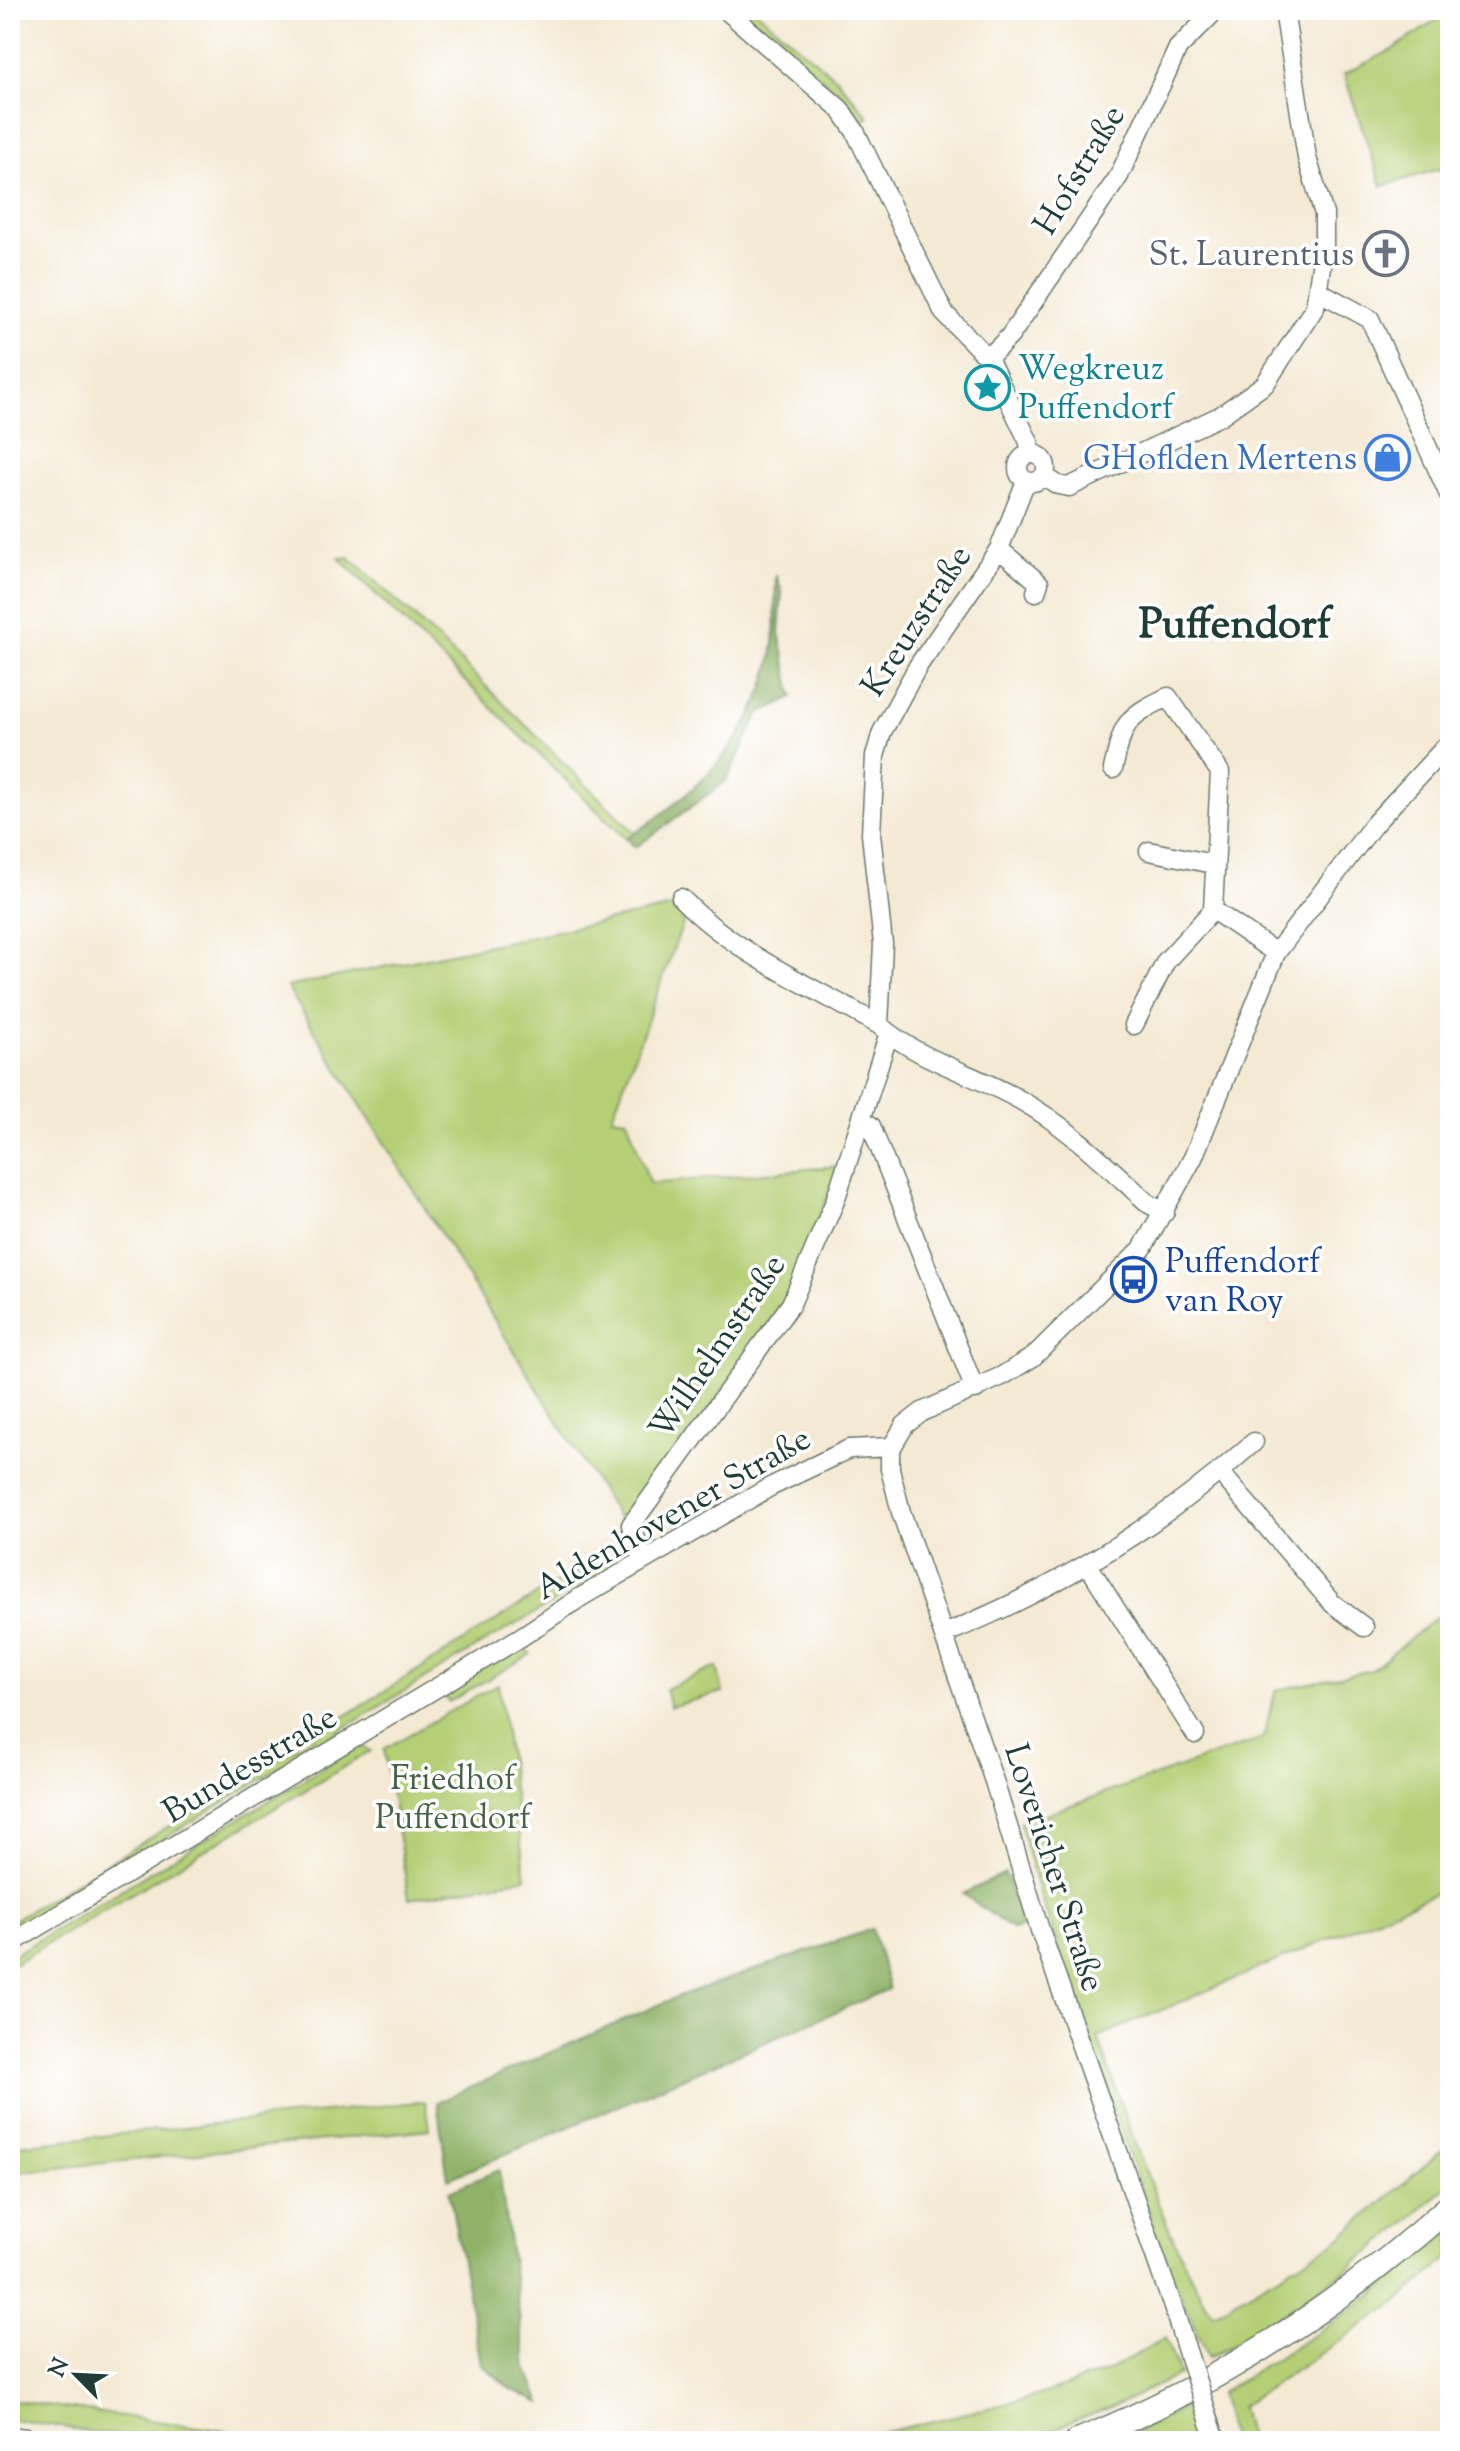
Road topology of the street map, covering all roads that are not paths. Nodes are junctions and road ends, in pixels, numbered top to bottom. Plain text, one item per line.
1 (726, 10) edge
2 (1216, 10) edge
3 (1284, 10) edge
4 (1318, 291) junction
5 (988, 358) junction
6 (1035, 478) junction
7 (1450, 497) edge
8 (999, 549) junction
9 (1036, 592) dead end
10 (1450, 742) edge
11 (1113, 769) dead end
12 (1149, 851) dead end
13 (1213, 864) junction
14 (681, 898) dead end
15 (1213, 910) junction
16 (1276, 953) junction
17 (1134, 1025) dead end
18 (884, 1029) junction
19 (863, 1120) junction
20 (1165, 1212) junction
21 (975, 1390) junction
22 (1254, 1442) dead end
23 (891, 1447) junction
24 (1220, 1472) junction
25 (643, 1559) junction
26 (1088, 1565) junction
27 (1364, 1627) dead end
28 (944, 1634) junction
29 (521, 1637) joint
30 (1195, 1734) dead end
31 (10, 1944) edge
32 (1450, 2206) edge
33 (10, 2439) edge
34 (25, 2441) edge
35 (1078, 2441) edge
36 (1216, 2441) edge

1 - 5 street
2 - 5 street, Hofstraße
3 - 4 street
4 - 6 street
4 - 7 street
5 - 6 street
6 - 8 street, Kreuzstraße
8 - 9 street
8 - 18 street, Kreuzstraße
10 - 16 street
11 - 13 street
12 - 13 street
13 - 15 street
14 - 18 street
15 - 16 street
15 - 17 street
16 - 20 street
18 - 19 street, Kreuzstraße
18 - 20 street
19 - 21 street
19 - 25 street, Wilhelmstraße
20 - 21 street
21 - 23 street
22 - 24 street
23 - 25 street, Aldenhovener Straße
23 - 28 street, Lovericher Straße
24 - 26 street
24 - 27 street
25 - 29 street, Aldenhovener Straße
26 - 28 street
26 - 30 street
28 - 36 street, Lovericher Straße, bridge
29 - 31 street, Bundesstraße
32 - 35 main road
33 - 34 main road

